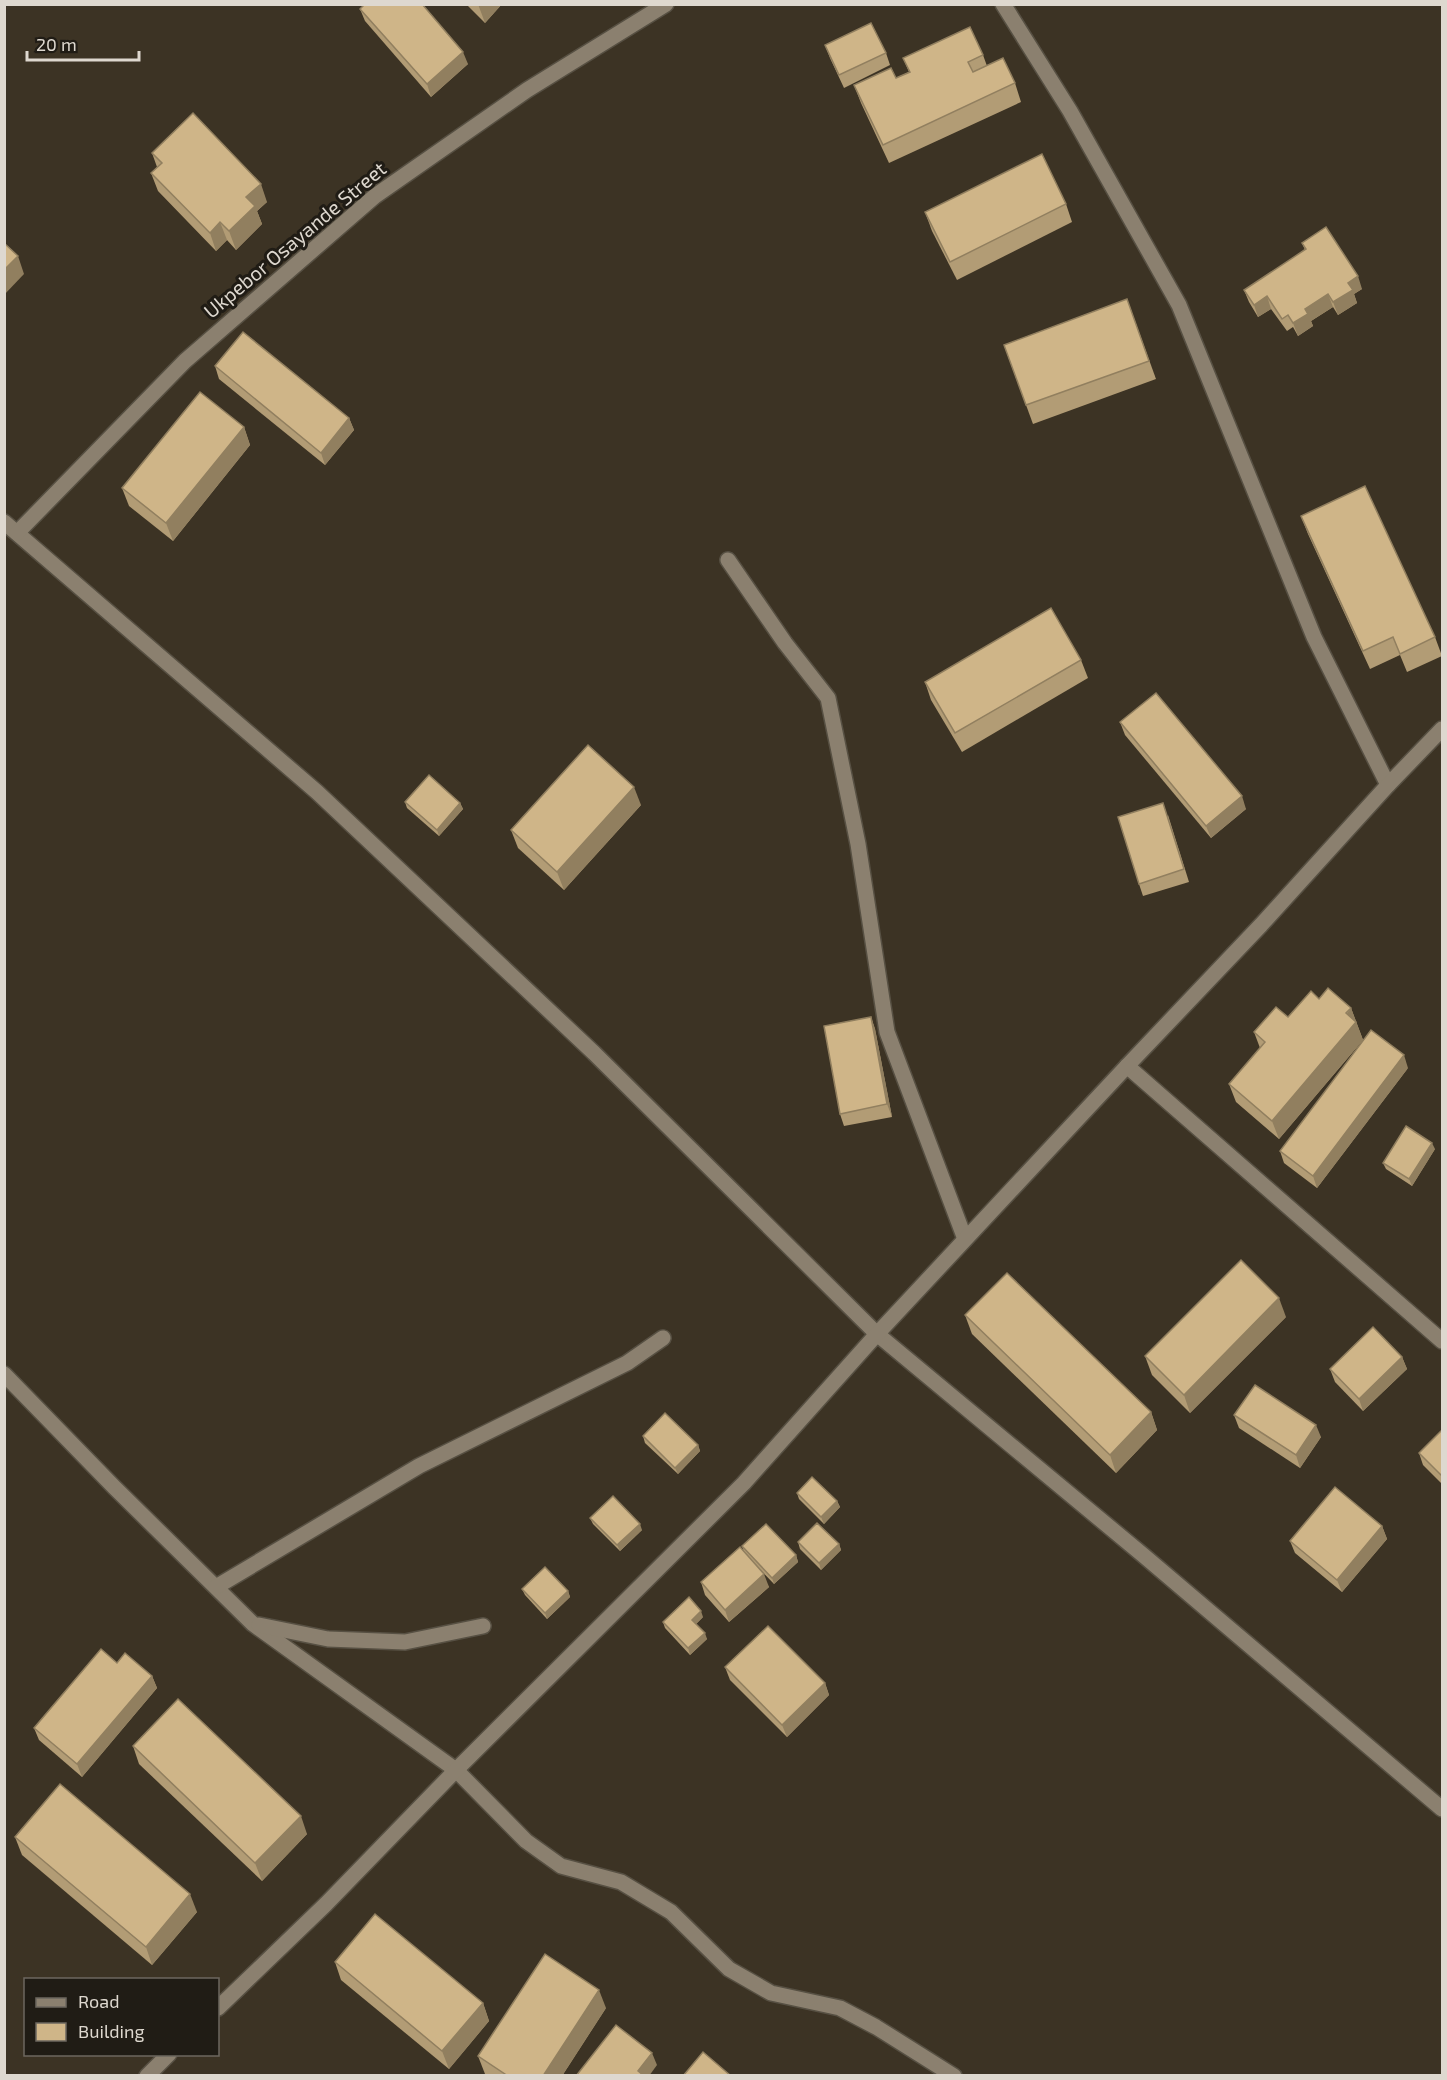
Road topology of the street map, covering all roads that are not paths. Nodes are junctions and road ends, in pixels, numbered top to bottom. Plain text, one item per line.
1 (666, 4) edge
2 (1003, 4) edge
3 (4, 522) edge
4 (17, 533) junction
5 (728, 560) dead end
6 (1443, 729) edge
7 (1388, 785) junction
8 (1127, 1066) junction
9 (965, 1239) junction
10 (877, 1334) junction
11 (663, 1338) dead end
12 (1443, 1341) edge
13 (4, 1374) edge
14 (216, 1587) junction
15 (253, 1624) junction
16 (483, 1626) dead end
17 (456, 1770) junction
18 (1443, 1809) edge
19 (219, 2007) edge
20 (168, 2056) edge
21 (147, 2076) edge
22 (954, 2076) edge

1 - 4 street, Ukpebor Osayande Street
2 - 7 street
3 - 4 street
4 - 10 street
5 - 9 street
6 - 7 street
7 - 8 street
8 - 9 street
8 - 12 street
9 - 10 street
10 - 17 street
10 - 18 street
11 - 14 street
13 - 14 street
14 - 15 street
15 - 16 street
15 - 17 street
17 - 19 street
17 - 22 street
20 - 21 street

